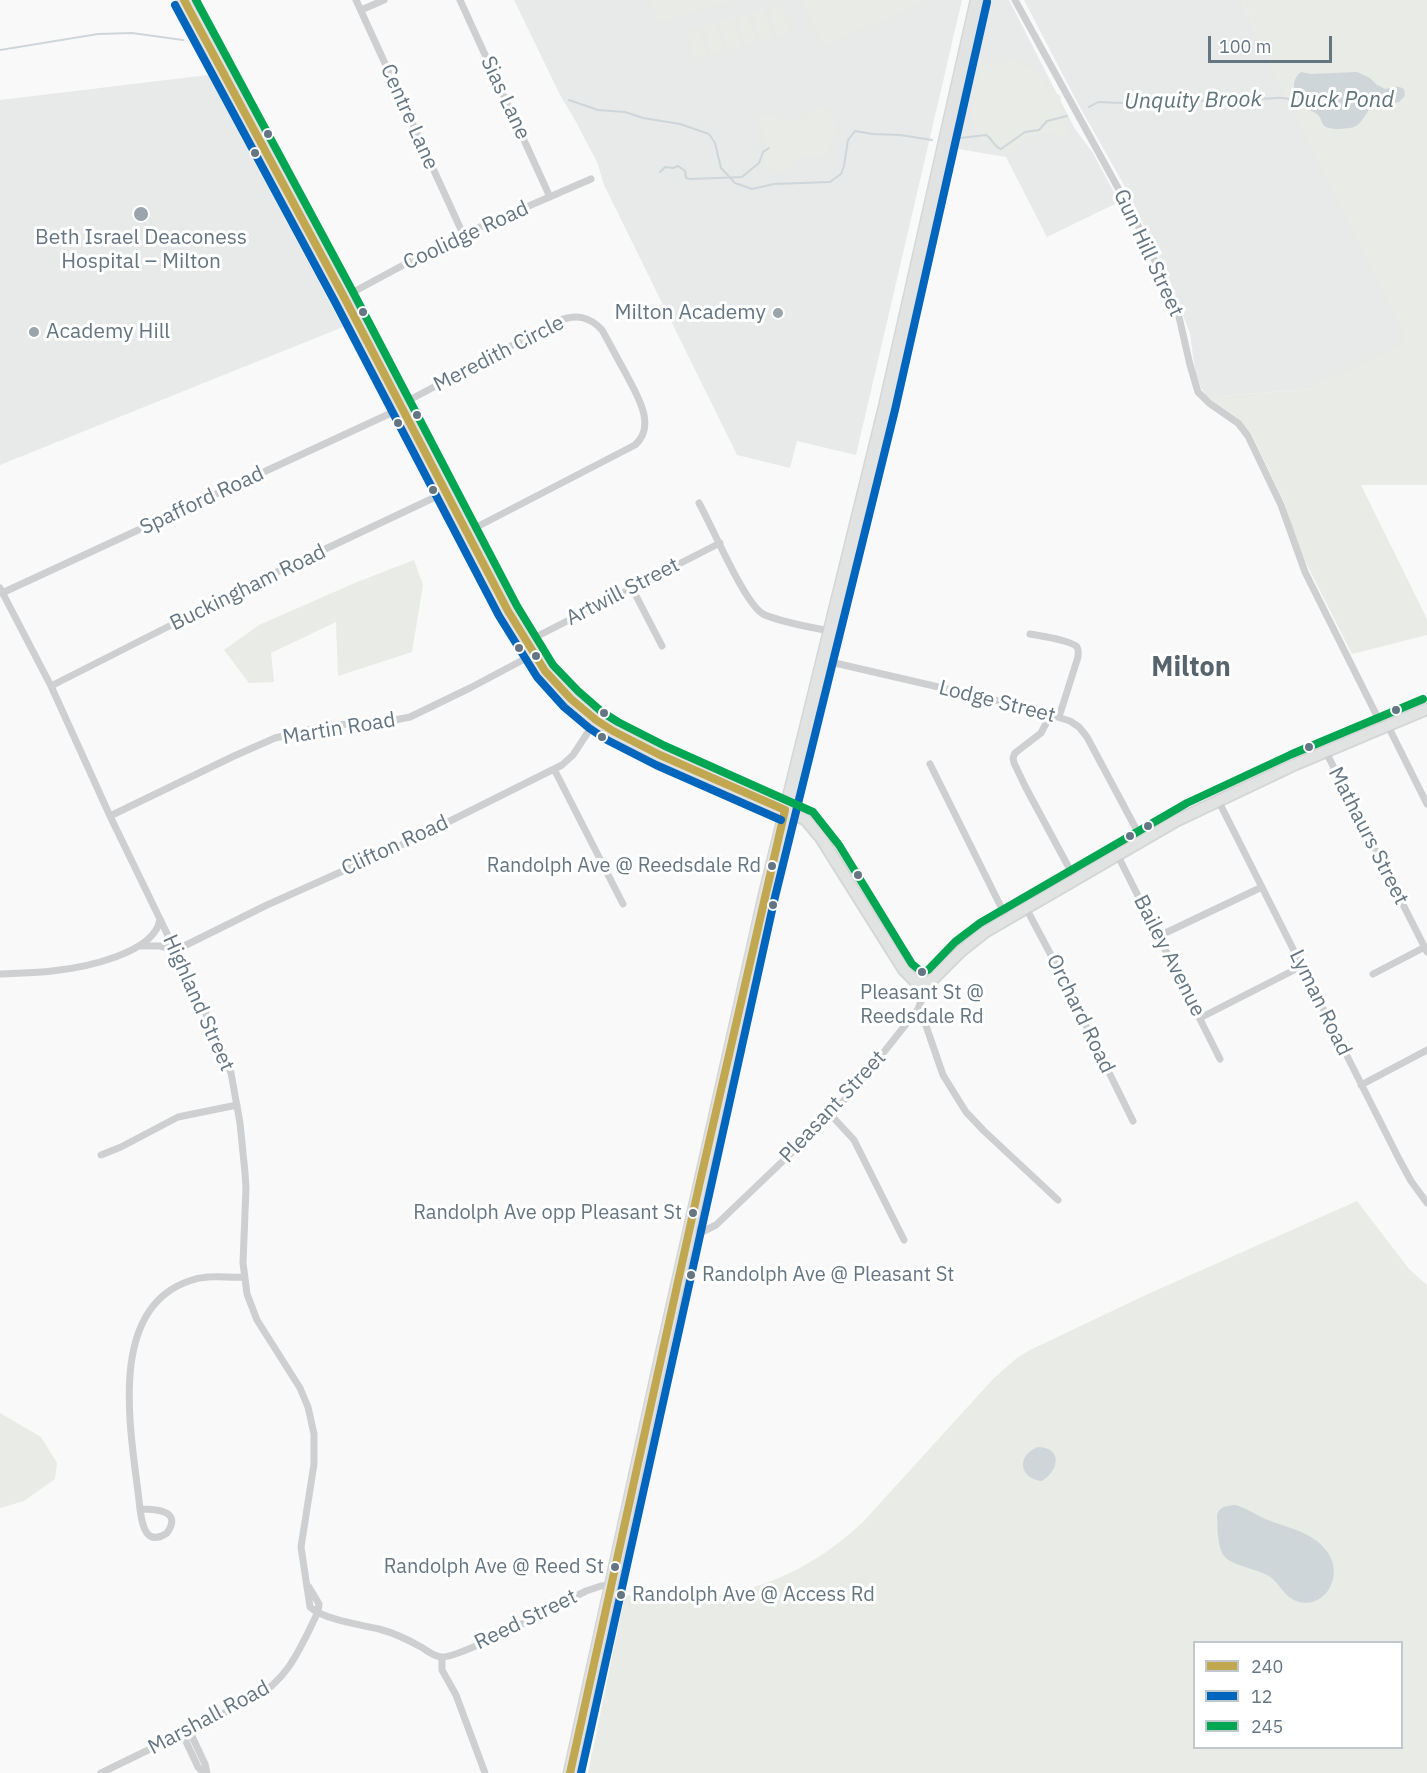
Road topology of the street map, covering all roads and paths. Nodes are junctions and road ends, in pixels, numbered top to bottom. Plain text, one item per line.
1 (184, 0) edge
2 (356, 0) edge
3 (384, 0) edge
4 (459, 0) edge
5 (977, 0) edge
6 (1015, 0) edge
7 (361, 10) junction
8 (591, 179) dead end
9 (550, 197) junction
10 (464, 234) junction
11 (344, 297) junction
12 (401, 406) junction
13 (446, 492) junction
14 (699, 503) dead end
15 (467, 532) junction
16 (720, 543) junction
17 (632, 588) junction
18 (1, 591) edge
19 (830, 631) junction
20 (1030, 634) dead end
21 (526, 642) junction
22 (662, 646) dead end
23 (534, 654) junction
24 (822, 660) junction
25 (51, 686) junction
26 (1427, 709) edge
27 (1050, 714) junction
28 (1059, 717) junction
29 (596, 720) junction
30 (1385, 727) junction
31 (1326, 752) junction
32 (930, 764) dead end
33 (554, 769) junction
34 (1218, 800) junction
35 (1427, 804) edge
36 (785, 810) junction
37 (110, 816) junction
38 (1142, 840) junction
39 (1117, 854) junction
40 (1075, 879) junction
41 (1263, 887) junction
42 (623, 904) dead end
43 (1026, 908) junction
44 (160, 919) junction
45 (1007, 919) junction
46 (1159, 936) junction
47 (141, 946) junction
48 (1426, 949) edge
49 (176, 950) junction
50 (1302, 966) junction
51 (0, 974) edge
52 (1372, 974) dead end
53 (923, 983) junction
54 (916, 1012) junction
55 (1200, 1018) junction
56 (1427, 1050) edge
57 (1220, 1059) dead end
58 (1361, 1085) junction
59 (237, 1105) junction
60 (831, 1115) junction
61 (1133, 1121) dead end
62 (101, 1155) dead end
63 (1058, 1200) dead end
64 (1427, 1203) edge
65 (690, 1229) junction
66 (904, 1240) dead end
67 (243, 1277) junction
68 (140, 1509) junction
69 (611, 1585) junction
70 (318, 1612) junction
71 (442, 1657) junction
72 (185, 1732) junction
73 (100, 1773) edge
74 (205, 1773) edge
75 (484, 1773) edge
76 (570, 1773) edge

1 - 11 main road
2 - 7 street, Centre Lane
3 - 7 street
4 - 9 street, Sias Lane
5 - 19 main road
6 - 30 street, Gun Hill Street
7 - 10 street, Centre Lane
8 - 9 street, Coolidge Road
9 - 10 street, Coolidge Road
10 - 11 street, Coolidge Road
11 - 12 main road
12 - 13 main road
12 - 15 street, Meredith Circle
12 - 18 street, Spafford Road
13 - 15 main road
13 - 25 street, Buckingham Road
14 - 16 street
15 - 21 main road
16 - 17 street, Artwill Street
16 - 19 street
17 - 21 street, Artwill Street
17 - 22 street
18 - 25 street, Highland Street
19 - 24 main road
20 - 28 street
21 - 23 main road
23 - 29 main road
23 - 37 street, Martin Road
24 - 27 street, Lodge Street
24 - 36 main road
25 - 37 street, Highland Street
26 - 30 street
27 - 28 street, Lodge Street
27 - 40 street
28 - 38 street, Lodge Street
29 - 33 street, Clifton Road
29 - 36 main road
30 - 31 street
30 - 35 street, Gun Hill Street
31 - 34 street
31 - 48 street, Mathaurs Street
32 - 45 street
33 - 42 street
33 - 49 street, Clifton Road
34 - 38 street
34 - 41 street, Lyman Road
36 - 53 street
36 - 65 main road
37 - 44 street, Highland Street
38 - 39 street
39 - 40 street
39 - 46 street, Bailey Avenue
40 - 43 street
41 - 46 street
41 - 50 street, Lyman Road
43 - 45 street
43 - 61 street, Orchard Road
44 - 47 street
44 - 49 street, Highland Street
45 - 53 street
46 - 55 street, Bailey Avenue
47 - 49 street
47 - 51 street
48 - 52 street
49 - 59 street, Highland Street
50 - 55 street
50 - 58 street, Lyman Road
53 - 54 street, Pleasant Street
54 - 60 street, Pleasant Street
54 - 63 street
55 - 57 street, Bailey Avenue
56 - 58 street
58 - 64 street, Lyman Road
59 - 62 street
59 - 67 street, Highland Street
60 - 65 street, Pleasant Street
60 - 66 street
65 - 69 main road
67 - 68 street
67 - 70 street, Highland Street
68 - 68 street
69 - 71 street, Reed Street
69 - 76 main road
70 - 71 street
70 - 72 street, Marshall Road
71 - 75 street
72 - 73 street, Marshall Road
72 - 74 street

